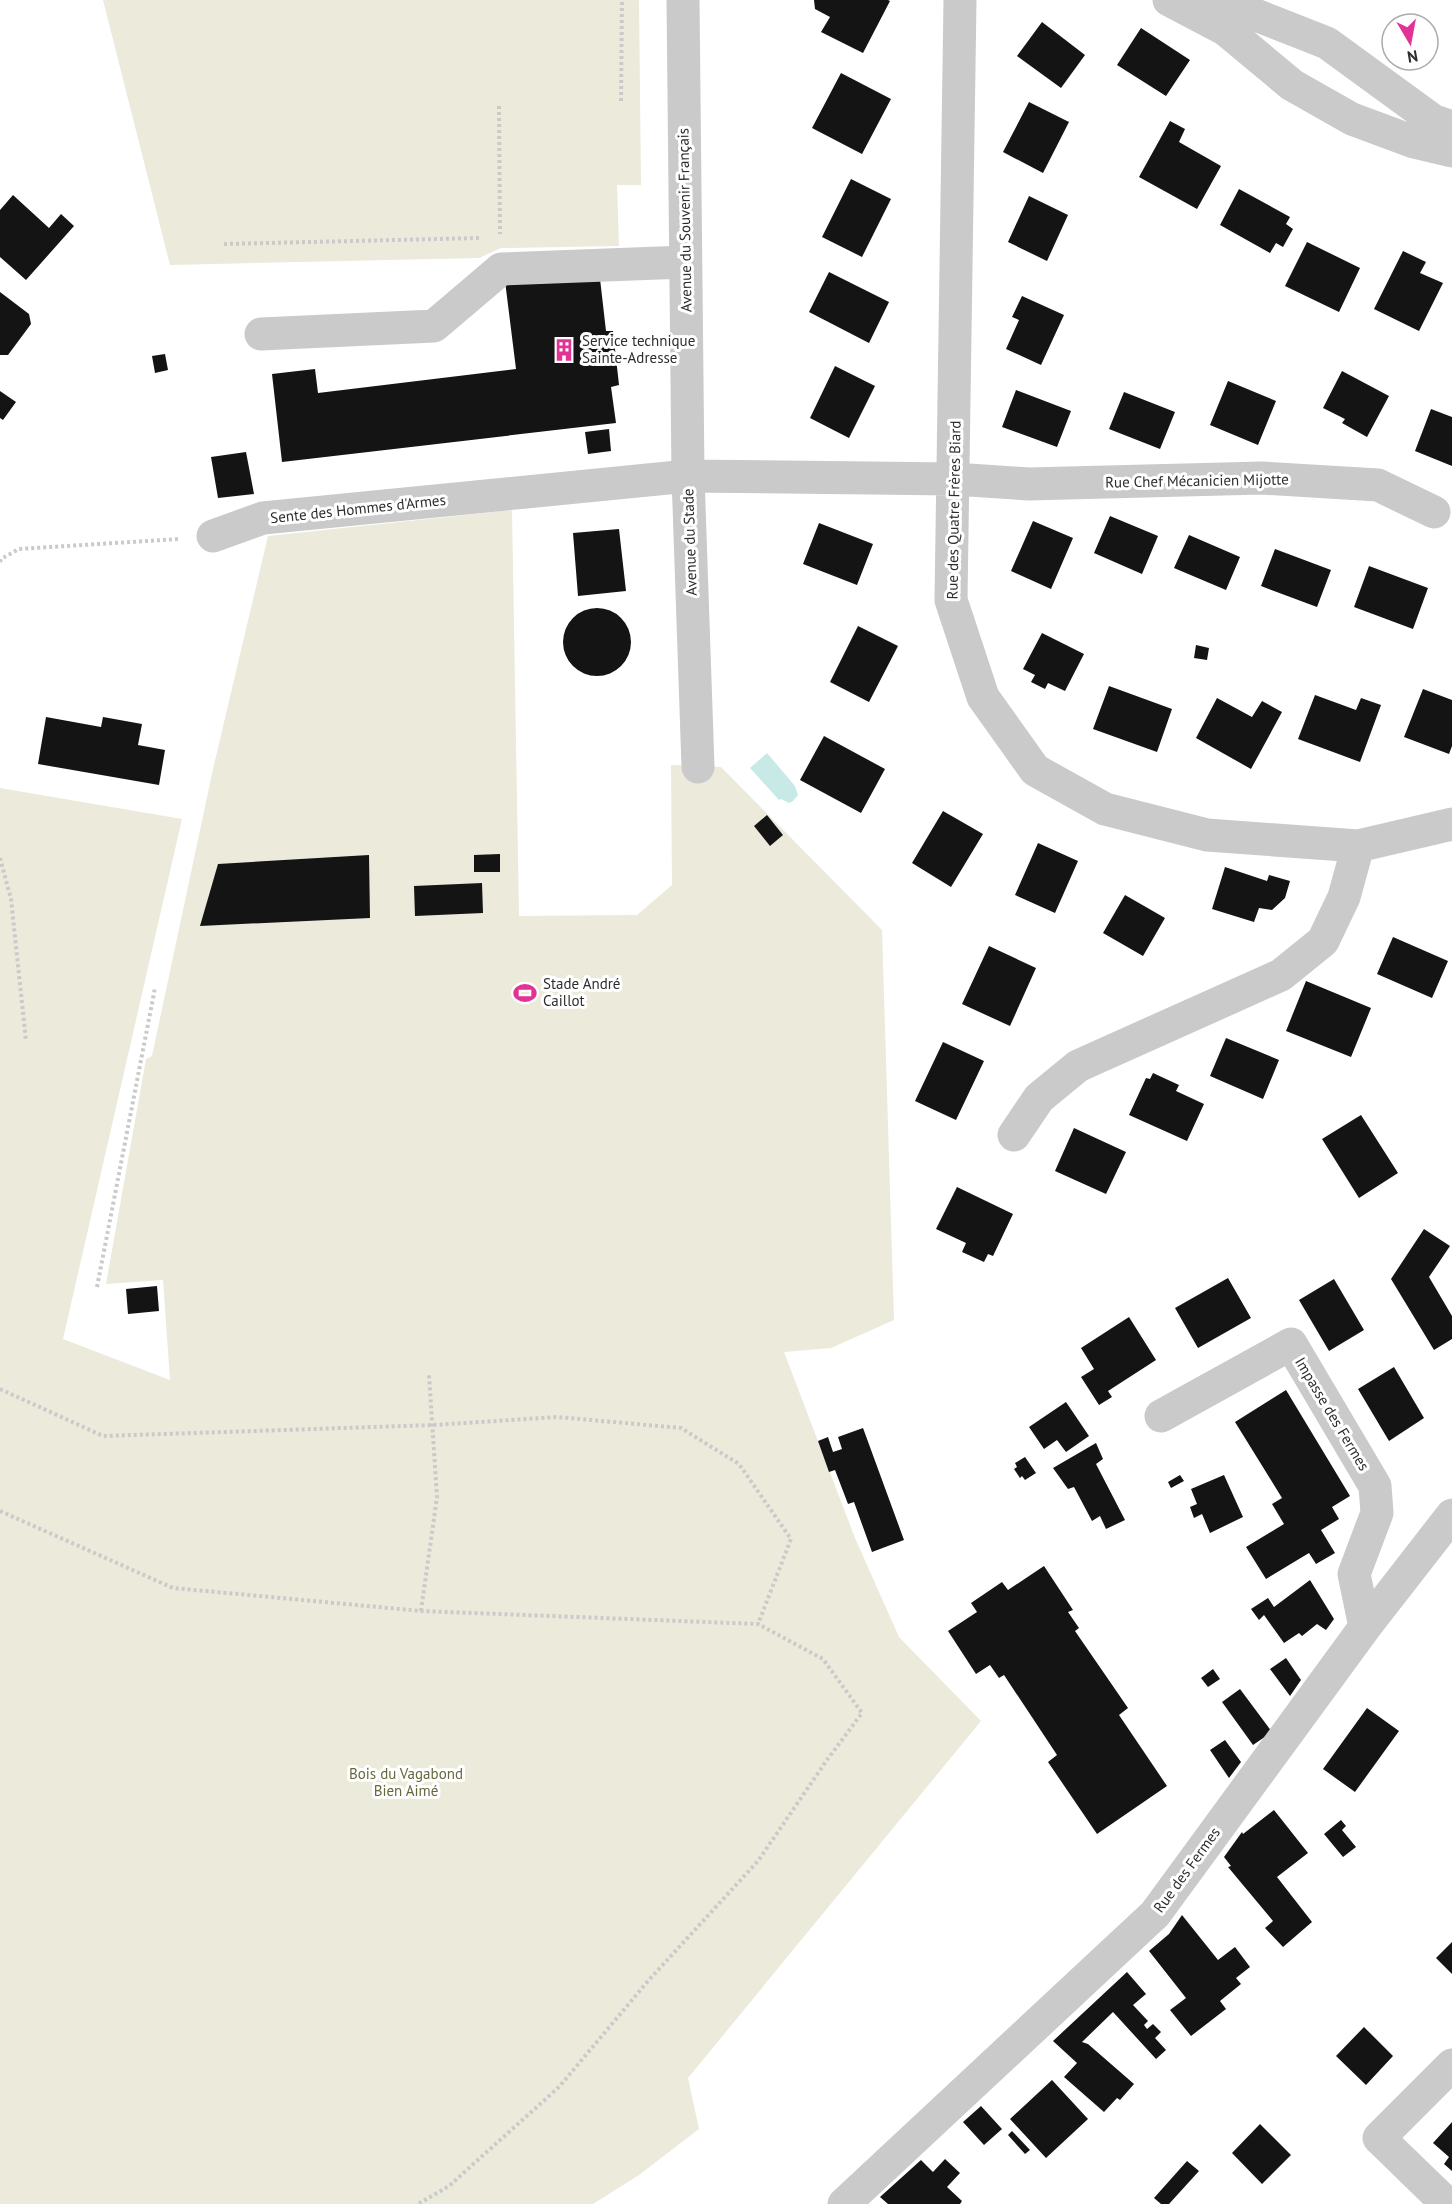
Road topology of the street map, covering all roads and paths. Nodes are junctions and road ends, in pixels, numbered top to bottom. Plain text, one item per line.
1 (622, 0) edge
2 (683, 0) edge
3 (960, 0) edge
4 (1169, 0) edge
5 (1194, 0) edge
6 (621, 101) dead end
7 (499, 106) dead end
8 (1452, 127) edge
9 (1452, 151) edge
10 (489, 238) dead end
11 (500, 238) dead end
12 (224, 244) dead end
13 (686, 262) junction
14 (261, 334) dead end
15 (687, 476) junction
16 (954, 479) junction
17 (1434, 512) dead end
18 (213, 537) joint
19 (0, 562) edge
20 (698, 767) dead end
21 (1452, 824) edge
22 (1358, 846) junction
23 (0, 858) edge
24 (155, 988) dead end
25 (26, 1041) dead end
26 (1014, 1135) dead end
27 (97, 1287) dead end
28 (429, 1375) dead end
29 (0, 1389) edge
30 (1161, 1416) dead end
31 (434, 1425) junction
32 (0, 1511) edge
33 (1452, 1515) edge
34 (421, 1611) junction
35 (758, 1624) junction
36 (1365, 1627) junction
37 (1452, 2065) edge
38 (418, 2204) edge
39 (844, 2204) edge
40 (1448, 2204) edge

1 - 6 path
2 - 13 street, Avenue du Souvenir Français
3 - 16 street, Rue des Quatre Frères Biard
4 - 9 street
5 - 8 street
7 - 11 path
10 - 12 path
13 - 14 street
13 - 15 street, Avenue du Souvenir Français
15 - 16 street, Avenue du Stade
15 - 18 street, Sente des Hommes d'Armes
15 - 20 street, Avenue du Stade
16 - 17 street, Rue Chef Mécanicien Mijotte
16 - 22 street, Rue des Quatre Frères Biard
18 - 19 path
21 - 22 street, Rue des Quatre Frères Biard
22 - 26 street
23 - 25 path
24 - 27 path
28 - 31 path
29 - 31 path
30 - 36 street, Impasse des Fermes
31 - 34 path
31 - 35 path
32 - 34 path
33 - 36 street, Rue des Fermes
34 - 35 path
35 - 38 path
36 - 39 street, Rue des Fermes
37 - 40 street

